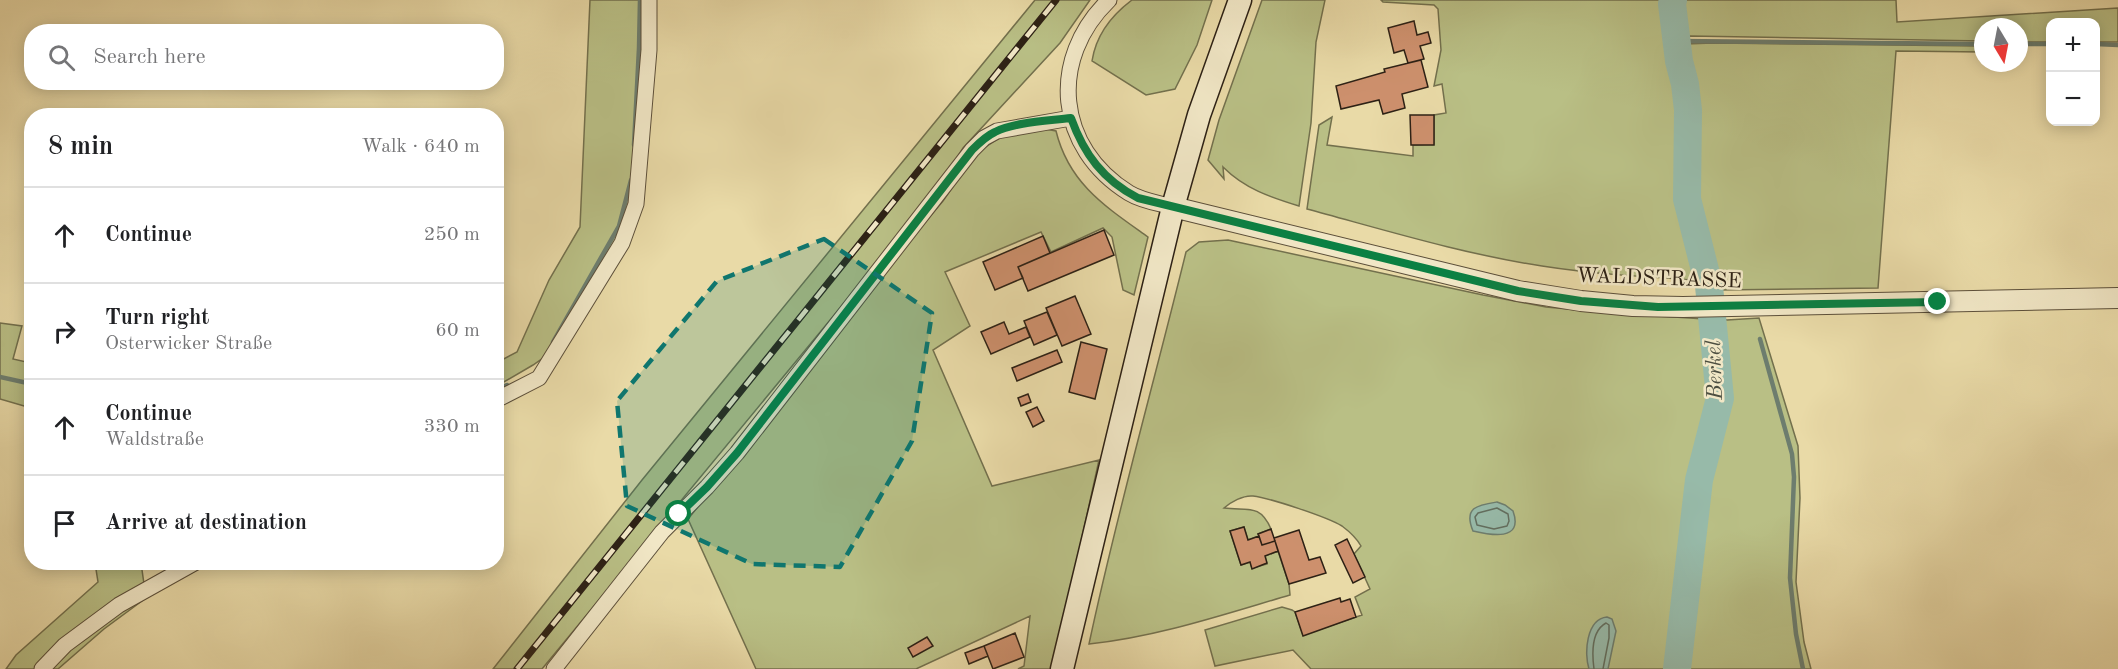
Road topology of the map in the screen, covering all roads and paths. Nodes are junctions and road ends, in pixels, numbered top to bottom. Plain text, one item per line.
1 (649, 0) edge
2 (1109, 0) edge
3 (1240, 0) edge
4 (1071, 118) junction
5 (1173, 207) junction
6 (2118, 298) edge
7 (504, 396) edge
8 (182, 570) edge
9 (42, 669) edge
10 (554, 669) edge
11 (1062, 669) edge

1 - 7 street
2 - 4 street
3 - 5 main road
4 - 5 street
4 - 10 street
5 - 6 street, WALDSTRASSE
5 - 11 main road
8 - 9 street

